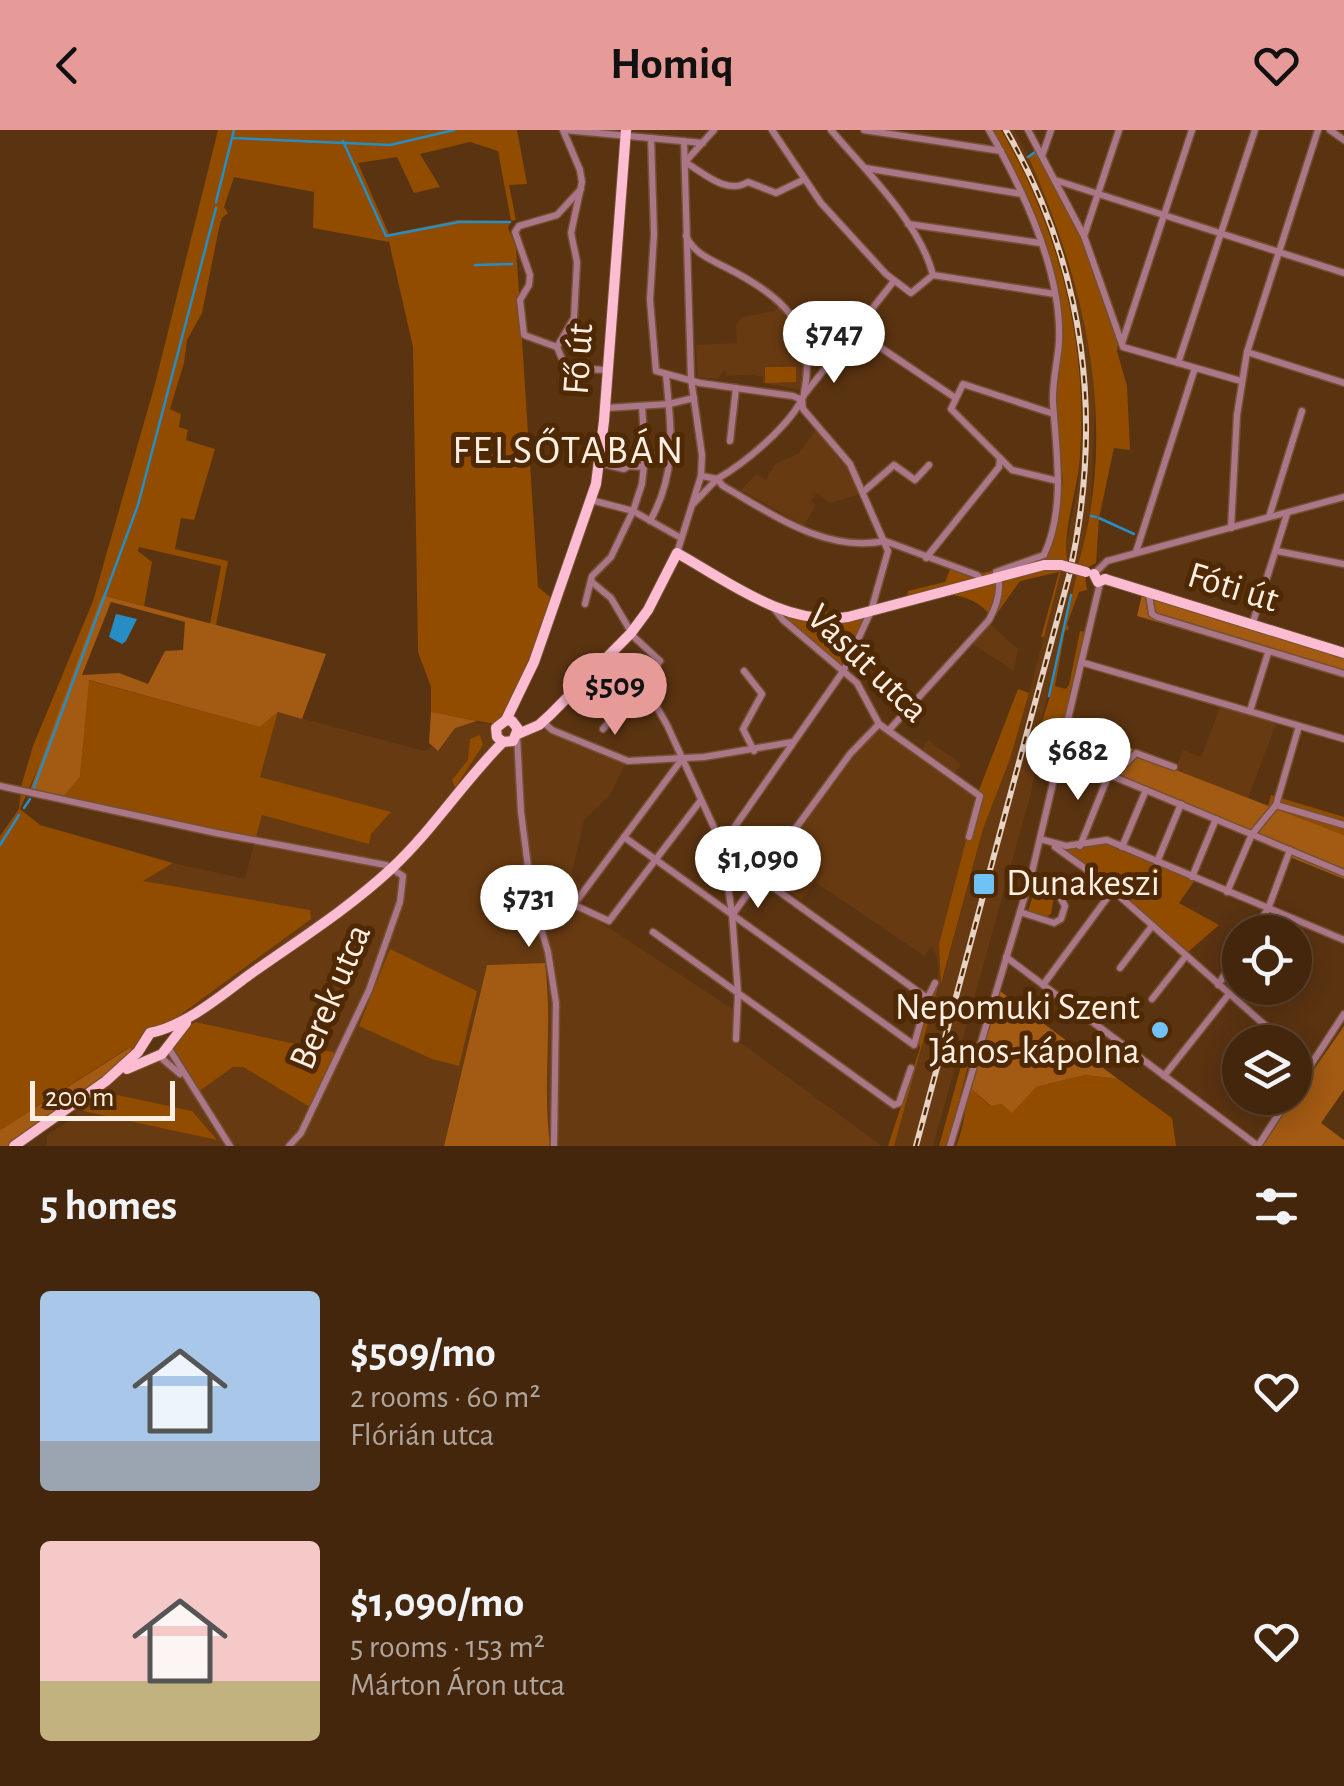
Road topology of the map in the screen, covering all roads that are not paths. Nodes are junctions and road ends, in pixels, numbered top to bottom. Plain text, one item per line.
1 (564, 130) edge
2 (714, 130) edge
3 (772, 130) edge
4 (831, 130) edge
5 (864, 130) edge
6 (989, 130) edge
7 (1028, 130) edge
8 (1051, 130) edge
9 (1118, 130) edge
10 (1192, 130) edge
11 (1254, 130) edge
12 (1318, 130) edge
13 (1330, 130) edge
14 (626, 133) edge
15 (651, 138) junction
16 (1344, 140) edge
17 (684, 141) junction
18 (703, 143) junction
19 (1001, 151) junction
20 (1042, 156) junction
21 (685, 162) junction
22 (863, 168) junction
23 (803, 180) junction
24 (1055, 180) junction
25 (582, 188) junction
26 (1022, 194) junction
27 (1098, 194) junction
28 (1164, 215) junction
29 (908, 224) junction
30 (684, 232) junction
31 (1220, 233) junction
32 (1084, 236) junction
33 (1040, 243) junction
34 (1279, 252) junction
35 (1344, 273) edge
36 (886, 274) junction
37 (933, 275) junction
38 (894, 282) junction
39 (886, 292) junction
40 (1055, 294) junction
41 (798, 327) junction
42 (856, 331) junction
43 (1121, 344) junction
44 (557, 347) junction
45 (1247, 352) junction
46 (835, 354) junction
47 (1178, 363) junction
48 (1195, 368) junction
49 (607, 370) junction
50 (666, 375) junction
51 (691, 379) junction
52 (1241, 381) junction
53 (1344, 383) edge
54 (736, 388) junction
55 (954, 397) junction
56 (694, 398) junction
57 (803, 398) junction
58 (668, 404) junction
59 (642, 406) junction
60 (605, 408) junction
61 (1302, 410) dead end
62 (1054, 414) junction
63 (730, 441) dead end
64 (645, 455) junction
65 (669, 456) junction
66 (1000, 457) junction
67 (599, 462) junction
68 (929, 465) dead end
69 (644, 467) junction
70 (999, 467) junction
71 (1012, 470) junction
72 (701, 476) junction
73 (717, 479) junction
74 (1058, 481) junction
75 (864, 492) junction
76 (1344, 497) edge
77 (592, 500) junction
78 (694, 504) junction
79 (633, 511) junction
80 (1288, 512) junction
81 (1269, 517) junction
82 (650, 521) junction
83 (1231, 528) junction
84 (681, 538) junction
85 (885, 541) junction
86 (1276, 551) junction
87 (677, 553) junction
88 (1136, 553) junction
89 (926, 558) junction
90 (1344, 564) edge
91 (1097, 576) junction
92 (999, 578) junction
93 (983, 581) junction
94 (593, 582) junction
95 (877, 593) junction
96 (1149, 594) junction
97 (585, 604) dead end
98 (771, 604) junction
99 (889, 606) junction
100 (872, 610) junction
101 (1252, 625) junction
102 (632, 633) junction
103 (1268, 652) junction
104 (1344, 653) edge
105 (1084, 662) junction
106 (844, 670) junction
107 (744, 671) dead end
108 (1344, 674) edge
109 (643, 683) junction
110 (1250, 712) junction
111 (542, 722) junction
112 (879, 724) junction
113 (1300, 726) junction
114 (603, 729) dead end
115 (889, 730) junction
116 (509, 732) junction
117 (1344, 739) edge
118 (794, 741) junction
119 (754, 750) junction
120 (1062, 755) junction
121 (682, 758) junction
122 (1174, 768) dead end
123 (1111, 775) junction
124 (0, 786) edge
125 (1146, 790) junction
126 (701, 800) junction
127 (1181, 804) junction
128 (1276, 805) junction
129 (1216, 819) junction
130 (1344, 825) edge
131 (1252, 834) junction
132 (624, 837) junction
133 (969, 837) dead end
134 (1040, 839) junction
135 (1050, 843) junction
136 (722, 845) junction
137 (1080, 846) junction
138 (1122, 847) junction
139 (1290, 850) junction
140 (724, 855) junction
141 (656, 861) junction
142 (1157, 862) junction
143 (393, 867) junction
144 (1344, 873) edge
145 (1192, 877) junction
146 (759, 879) junction
147 (1030, 882) junction
148 (1113, 890) junction
149 (1227, 892) junction
150 (572, 904) junction
151 (535, 908) junction
152 (1268, 909) junction
153 (1020, 912) junction
154 (732, 914) junction
155 (1264, 915) edge
156 (550, 924) junction
157 (1152, 926) junction
158 (541, 930) junction
159 (654, 932) dead end
160 (1344, 940) edge
161 (1006, 956) junction
162 (1186, 956) junction
163 (1120, 968) dead end
164 (1222, 979) edge
165 (934, 983) dead end
166 (1043, 985) junction
167 (1218, 985) junction
168 (1222, 988) edge
169 (738, 994) junction
170 (927, 998) junction
171 (1152, 1000) dead end
172 (1222, 1003) edge
173 (1242, 1005) edge
174 (201, 1008) junction
175 (1344, 1014) edge
176 (1265, 1025) edge
177 (158, 1032) junction
178 (145, 1039) junction
179 (736, 1040) dead end
180 (162, 1050) junction
181 (1312, 1062) edge
182 (911, 1068) dead end
183 (1164, 1076) junction
184 (106, 1081) junction
185 (1278, 1115) edge
186 (14, 1146) edge
187 (230, 1146) edge
188 (289, 1146) edge
189 (554, 1146) edge
190 (950, 1146) edge
191 (1258, 1146) edge

1 - 14 street
1 - 25 street
2 - 18 street
3 - 23 street
4 - 22 street
5 - 19 street
6 - 19 street
7 - 20 street
8 - 20 street
9 - 27 street
10 - 28 street
11 - 31 street
12 - 34 street
13 - 16 street
14 - 15 street
14 - 49 main road, Fő út
15 - 17 street
15 - 50 street
17 - 18 street
17 - 21 street
18 - 21 street
19 - 26 street
20 - 24 street
21 - 23 street
21 - 30 street
22 - 26 street
22 - 29 street
23 - 36 street
24 - 27 street
24 - 32 street
25 - 44 street
25 - 44 street
26 - 33 street
27 - 28 street
27 - 32 street
28 - 31 street
28 - 43 street
29 - 33 street
29 - 37 street
30 - 41 street
30 - 51 street
31 - 34 street
31 - 47 street
32 - 43 street
33 - 40 street
34 - 35 street
34 - 45 street
36 - 38 street
36 - 39 street
37 - 38 street
37 - 40 street
38 - 39 street
39 - 42 street
40 - 62 street
41 - 46 street
41 - 57 street
42 - 46 street
42 - 55 street
43 - 47 street
44 - 49 street
45 - 52 street
45 - 53 street
46 - 57 street
47 - 48 street
48 - 52 street
48 - 88 street
49 - 60 main road, Fő út
50 - 51 street
50 - 58 street
51 - 54 street
51 - 56 street
52 - 83 street
54 - 57 street
54 - 63 street
55 - 62 street
55 - 66 street
56 - 58 street
56 - 72 street
57 - 73 street
57 - 75 street
58 - 59 street
58 - 65 street
59 - 60 street
59 - 64 street
60 - 67 main road, Fő út
61 - 81 street
62 - 74 street
64 - 65 street
64 - 69 street
65 - 82 street
66 - 70 street
66 - 71 street
67 - 69 street
67 - 77 main road, Fő út
68 - 75 street
69 - 79 street
70 - 71 street
70 - 89 street
71 - 74 street
72 - 73 street
72 - 78 street
73 - 78 street
73 - 85 street
74 - 92 street
75 - 85 street
76 - 80 street
77 - 79 street
77 - 116 main road, Fő út
78 - 84 street
79 - 82 street
79 - 94 street
80 - 81 street
80 - 86 street
81 - 83 street
82 - 84 street
83 - 88 street
84 - 87 street
85 - 89 street
85 - 95 street
86 - 90 street
86 - 101 street
87 - 98 main road
87 - 102 main road
88 - 91 street
89 - 93 street
91 - 92 main road, Fóti út, bridge
91 - 96 main road, Fóti út
91 - 105 street
92 - 93 main road
92 - 115 street
93 - 99 main road
94 - 97 street
94 - 102 street
95 - 99 street
95 - 100 street
96 - 101 main road, Fóti út
96 - 103 street
98 - 100 main road
98 - 106 street, Vasút utca
99 - 100 main road
100 - 106 street
101 - 104 main road, Fóti út
102 - 109 street
102 - 111 main road
103 - 108 street
103 - 110 street
105 - 110 street
105 - 120 street
106 - 112 street, Vasút utca
106 - 118 street
107 - 119 street
109 - 114 street
109 - 121 street
110 - 113 street
111 - 116 main road
111 - 121 street
112 - 115 street, Vasút utca
112 - 146 street
113 - 117 street
113 - 128 street
115 - 133 street, Vasút utca
116 - 143 main road, Fő út
116 - 151 street
118 - 119 street
118 - 136 street
119 - 121 street
120 - 123 street
120 - 134 street
121 - 126 street
121 - 132 street
122 - 123 street
123 - 125 street
123 - 137 street
124 - 143 street
125 - 127 street
125 - 138 street
126 - 136 street
126 - 141 street
127 - 129 street
127 - 142 street
128 - 130 street
128 - 131 street
129 - 131 street
129 - 145 street
131 - 139 street
131 - 149 street
132 - 141 street
132 - 150 street
134 - 135 street
134 - 147 street
135 - 137 street
135 - 148 street
136 - 140 street
137 - 138 street
138 - 142 street
139 - 144 street
139 - 152 street
140 - 146 street
140 - 154 street
141 - 150 street
141 - 154 street
142 - 145 street
143 - 174 main road, Fő út
143 - 188 street, Berek utca
145 - 149 street
146 - 154 street
146 - 170 street
147 - 153 street
147 - 153 street
148 - 157 street
148 - 166 street
149 - 152 street
150 - 156 street
151 - 156 street
151 - 158 street
152 - 155 street
152 - 160 street
153 - 161 street
154 - 169 street
154 - 170 street
156 - 158 street
157 - 162 street
157 - 163 street
158 - 189 street
159 - 169 street
161 - 166 street
161 - 190 street
162 - 167 street
162 - 171 street
164 - 167 street
165 - 170 street
166 - 183 street
167 - 168 street
169 - 179 street
169 - 182 street
172 - 183 street
173 - 176 street
174 - 177 main road, Fő út
174 - 180 main road, Fő út
175 - 181 street
177 - 178 main road
177 - 180 main road
178 - 180 main road
178 - 184 main road
180 - 184 main road, Fő út
180 - 187 street
183 - 191 street
184 - 186 main road
185 - 191 street

